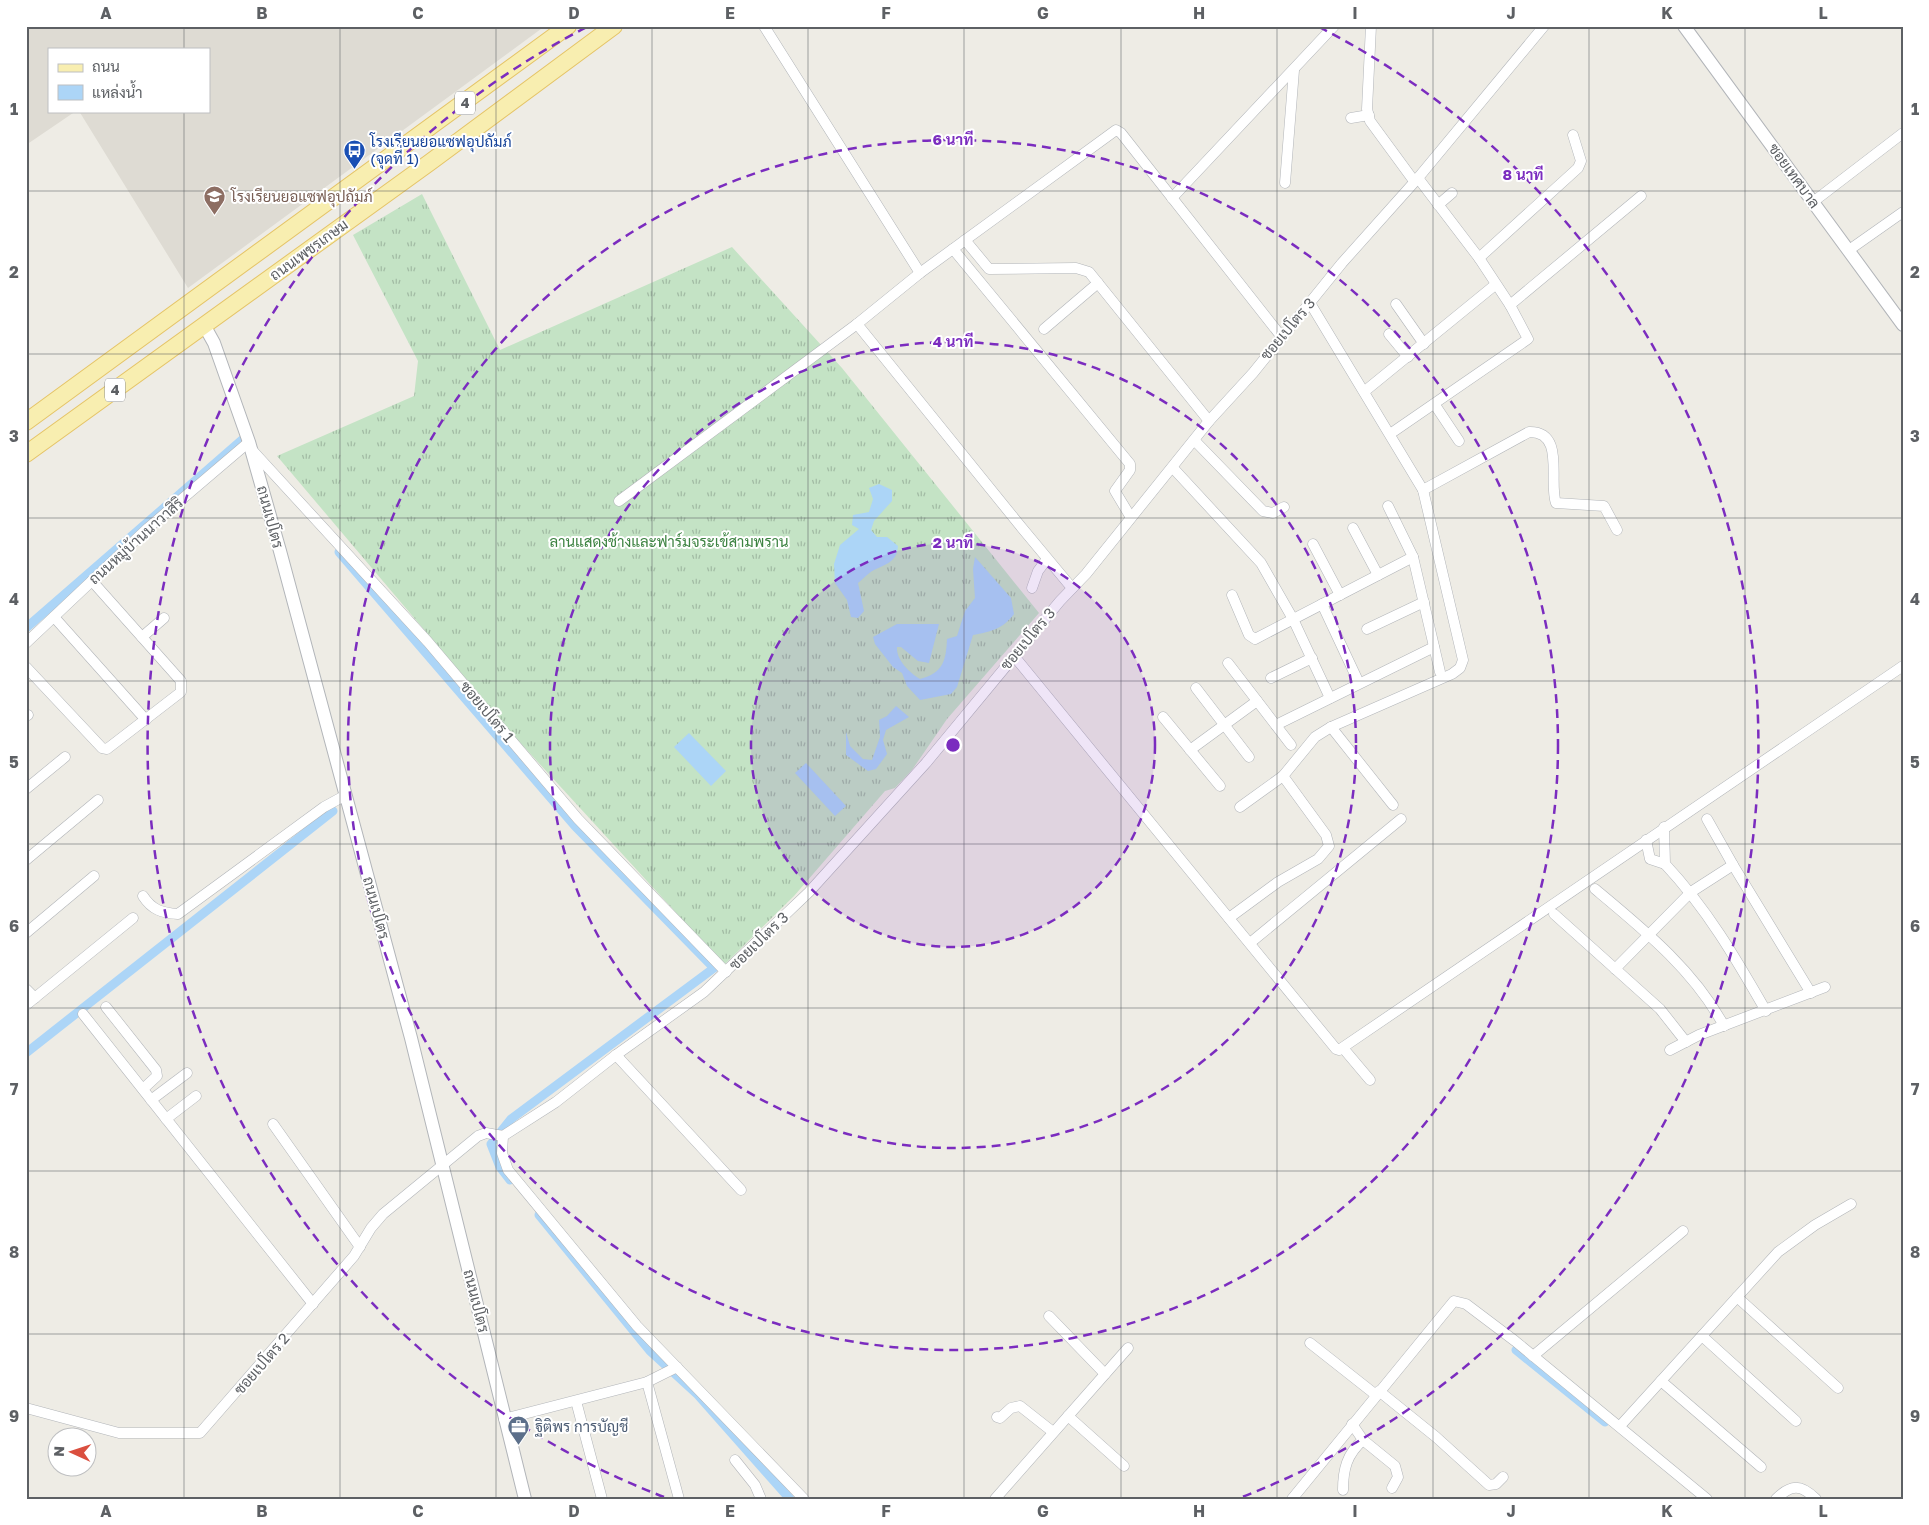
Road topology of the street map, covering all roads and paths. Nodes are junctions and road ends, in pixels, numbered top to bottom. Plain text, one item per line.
1 (568, 26) edge
2 (614, 26) edge
3 (764, 26) edge
4 (1334, 26) edge
5 (1371, 26) edge
6 (1544, 26) edge
7 (1684, 26) edge
8 (1294, 70) junction
9 (1369, 115) junction
10 (1351, 118) dead end
11 (1903, 133) edge
12 (1573, 135) dead end
13 (1903, 142) edge
14 (1416, 180) junction
15 (1285, 183) dead end
16 (1452, 193) dead end
17 (1641, 196) dead end
18 (1172, 198) junction
19 (1438, 205) junction
20 (1815, 205) junction
21 (1903, 212) edge
22 (965, 240) junction
23 (953, 249) junction
24 (1849, 250) junction
25 (1479, 258) junction
26 (920, 273) junction
27 (1098, 283) junction
28 (1495, 285) junction
29 (187, 303) junction
30 (1310, 303) junction
31 (1396, 304) dead end
32 (1510, 304) junction
33 (857, 324) junction
34 (204, 325) junction
35 (1903, 325) edge
36 (1044, 329) dead end
37 (1389, 334) dead end
38 (1281, 336) junction
39 (1424, 344) junction
40 (1408, 357) junction
41 (1365, 391) junction
42 (1435, 405) junction
43 (1209, 421) junction
44 (26, 422) edge
45 (1390, 434) junction
46 (1195, 441) junction
47 (1458, 441) dead end
48 (251, 449) junction
49 (26, 454) edge
50 (1173, 468) junction
51 (1423, 490) junction
52 (618, 501) dead end
53 (1388, 506) dead end
54 (1284, 507) dead end
55 (1130, 516) junction
56 (1353, 528) dead end
57 (1617, 530) dead end
58 (1313, 544) dead end
59 (1413, 556) junction
60 (1047, 558) junction
61 (1378, 575) junction
62 (92, 581) junction
63 (1032, 588) dead end
64 (1072, 588) junction
65 (1232, 595) dead end
66 (1340, 595) junction
67 (1424, 602) junction
68 (1322, 604) junction
69 (54, 617) junction
70 (164, 618) dead end
71 (1293, 619) junction
72 (1367, 629) dead end
73 (142, 637) junction
74 (26, 643) edge
75 (1434, 647) junction
76 (1014, 656) junction
77 (1312, 658) junction
78 (1228, 662) dead end
79 (1903, 666) edge
80 (26, 667) edge
81 (1440, 672) dead end
82 (1270, 678) dead end
83 (1360, 683) junction
84 (1196, 688) dead end
85 (1330, 698) junction
86 (1257, 701) junction
87 (1163, 717) dead end
88 (146, 720) junction
89 (1224, 725) junction
90 (1276, 725) junction
91 (1331, 727) junction
92 (1291, 745) dead end
93 (1190, 750) junction
94 (65, 757) dead end
95 (1250, 757) dead end
96 (1283, 776) junction
97 (1220, 786) dead end
98 (26, 788) edge
99 (346, 795) junction
100 (98, 800) dead end
101 (1393, 805) dead end
102 (1240, 807) dead end
103 (1402, 819) dead end
104 (1707, 819) dead end
105 (1664, 827) junction
106 (1646, 840) junction
107 (26, 860) edge
108 (1665, 864) junction
109 (1733, 865) junction
110 (94, 876) dead end
111 (1595, 889) dead end
112 (1691, 892) junction
113 (143, 896) dead end
114 (1554, 914) dead end
115 (133, 918) dead end
116 (1229, 918) junction
117 (26, 933) edge
118 (1649, 934) junction
119 (1250, 943) junction
120 (1615, 969) junction
121 (726, 972) junction
122 (1825, 987) dead end
123 (26, 989) edge
124 (1811, 993) junction
125 (30, 1002) edge
126 (106, 1007) dead end
127 (1766, 1011) junction
128 (83, 1014) dead end
129 (1724, 1026) junction
130 (1686, 1042) junction
131 (1343, 1048) junction
132 (1670, 1050) dead end
133 (616, 1055) junction
134 (187, 1073) dead end
135 (1370, 1080) dead end
136 (143, 1089) junction
137 (196, 1096) dead end
138 (151, 1100) junction
139 (166, 1119) junction
140 (273, 1124) dead end
141 (501, 1135) junction
142 (441, 1165) junction
143 (741, 1190) dead end
144 (1851, 1204) dead end
145 (1683, 1231) dead end
146 (360, 1247) junction
147 (1737, 1297) junction
148 (313, 1304) junction
149 (1049, 1316) dead end
150 (1702, 1336) junction
151 (1310, 1343) dead end
152 (1128, 1348) dead end
153 (1533, 1356) junction
154 (670, 1371) junction
155 (1105, 1374) junction
156 (1662, 1381) junction
157 (647, 1382) junction
158 (1838, 1388) dead end
159 (1377, 1393) junction
160 (576, 1401) junction
161 (26, 1408) edge
162 (1068, 1416) junction
163 (997, 1417) dead end
164 (504, 1420) junction
165 (1796, 1421) dead end
166 (1352, 1424) junction
167 (1620, 1426) junction
168 (1053, 1432) junction
169 (1363, 1440) junction
170 (735, 1460) dead end
171 (1124, 1466) dead end
172 (1761, 1467) dead end
173 (1503, 1477) dead end
174 (1392, 1488) dead end
175 (1343, 1490) dead end
176 (522, 1497) edge
177 (602, 1499) edge
178 (679, 1499) edge
179 (761, 1499) edge
180 (804, 1499) edge
181 (995, 1499) edge
182 (1292, 1499) edge
183 (1707, 1499) edge
184 (1776, 1499) edge
185 (1816, 1499) edge

1 - 29 main road, ถนนเพชรเกษม / 4
2 - 34 main road, ถนนเพชรเกษม / 4
3 - 26 street
4 - 8 street
5 - 9 street
6 - 14 street, ซอยเปโตร 3
7 - 20 street, ซอยเทศบาล
8 - 15 street
8 - 18 street
9 - 10 street
9 - 14 street
11 - 20 street
12 - 25 street
13 - 20 street
14 - 19 street
14 - 30 street, ซอยเปโตร 3
16 - 19 street
17 - 32 street
18 - 22 street
18 - 38 street
19 - 25 street
20 - 24 street, ซอยเทศบาล
21 - 24 street
22 - 23 street
22 - 27 street
23 - 26 street
23 - 55 street
24 - 35 street, ซอยเทศบาล
25 - 28 street
26 - 33 street
27 - 36 street
27 - 43 street
28 - 32 street
28 - 39 street
29 - 34 main road
29 - 44 main road, ถนนเพชรเกษม / 4
30 - 38 street, ซอยเปโตร 3
30 - 41 street
31 - 39 street
32 - 42 street
33 - 52 street
33 - 60 street
34 - 48 street, ถนนเปโตร
34 - 49 main road, ถนนเพชรเกษม / 4
37 - 40 street
38 - 43 street, ซอยเปโตร 3
39 - 40 street
40 - 41 street
41 - 45 street
42 - 45 street
42 - 47 street
43 - 46 street, ซอยเปโตร 3
45 - 51 street
46 - 50 street, ซอยเปโตร 3
46 - 54 street
48 - 62 street, ถนนหมู่บ้านนาวาสิริ
48 - 99 street, ถนนเปโตร
48 - 121 street, ซอยเปโตร 1
50 - 55 street, ซอยเปโตร 3
50 - 71 street
51 - 57 street
51 - 91 street
53 - 59 street
55 - 64 street, ซอยเปโตร 3
56 - 61 street
58 - 66 street
59 - 61 street
59 - 67 street
60 - 63 street
60 - 64 street
61 - 66 street
62 - 69 street, ถนนหมู่บ้านนาวาสิริ
62 - 73 street
64 - 76 street, ซอยเปโตร 3
65 - 71 street
66 - 68 street
67 - 72 street
67 - 75 street
68 - 71 street
68 - 83 street
69 - 74 street, ถนนหมู่บ้านนาวาสิริ
69 - 88 street
70 - 73 street
71 - 77 street
73 - 88 street
75 - 81 street
75 - 83 street
76 - 116 street
76 - 121 street, ซอยเปโตร 3
77 - 82 street
77 - 85 street
78 - 86 street
79 - 105 street
80 - 88 street
83 - 85 street
84 - 89 street
85 - 90 street
86 - 89 street
86 - 90 street
87 - 93 street
89 - 93 street
89 - 95 street
90 - 92 street
91 - 96 street
91 - 101 street
93 - 97 street
94 - 98 street
96 - 102 street
96 - 116 street
99 - 113 street
99 - 142 street, ถนนเปโตร
100 - 107 street
103 - 119 street
104 - 109 street
105 - 106 street
105 - 108 street
106 - 108 street
106 - 131 street
108 - 112 street
109 - 112 street
109 - 124 street
110 - 117 street
111 - 118 street
112 - 118 street
112 - 127 street
114 - 120 street
115 - 125 street
116 - 119 street
118 - 120 street
118 - 129 street
119 - 131 street
120 - 130 street
121 - 133 street, ซอยเปโตร 3
122 - 124 street
123 - 125 street
124 - 127 street
126 - 136 street
127 - 129 street
128 - 136 street
129 - 130 street
130 - 132 street
131 - 135 street
133 - 141 street, ซอยเปโตร 3
133 - 143 street
134 - 138 street
136 - 138 street
137 - 139 street
138 - 139 street
139 - 148 street
140 - 146 street
141 - 142 street
141 - 154 street
142 - 146 street, ซอยเปโตร 2
142 - 164 street, ถนนเปโตร
144 - 147 street
145 - 153 street
146 - 148 street, ซอยเปโตร 2
147 - 150 street
147 - 158 street
148 - 161 street, ซอยเปโตร 2
149 - 155 street
150 - 156 street
150 - 165 street
151 - 159 street
152 - 155 street
153 - 159 street
153 - 167 street
154 - 157 street
154 - 180 street
155 - 162 street
156 - 167 street
156 - 172 street
157 - 160 street
157 - 178 street
159 - 166 street
159 - 173 street
160 - 164 street
160 - 177 street
162 - 168 street
162 - 171 street
163 - 168 street
164 - 176 street, ถนนเปโตร
166 - 169 street
166 - 182 street
167 - 183 street
168 - 181 street
169 - 174 street
169 - 175 street
170 - 179 street
184 - 185 street

